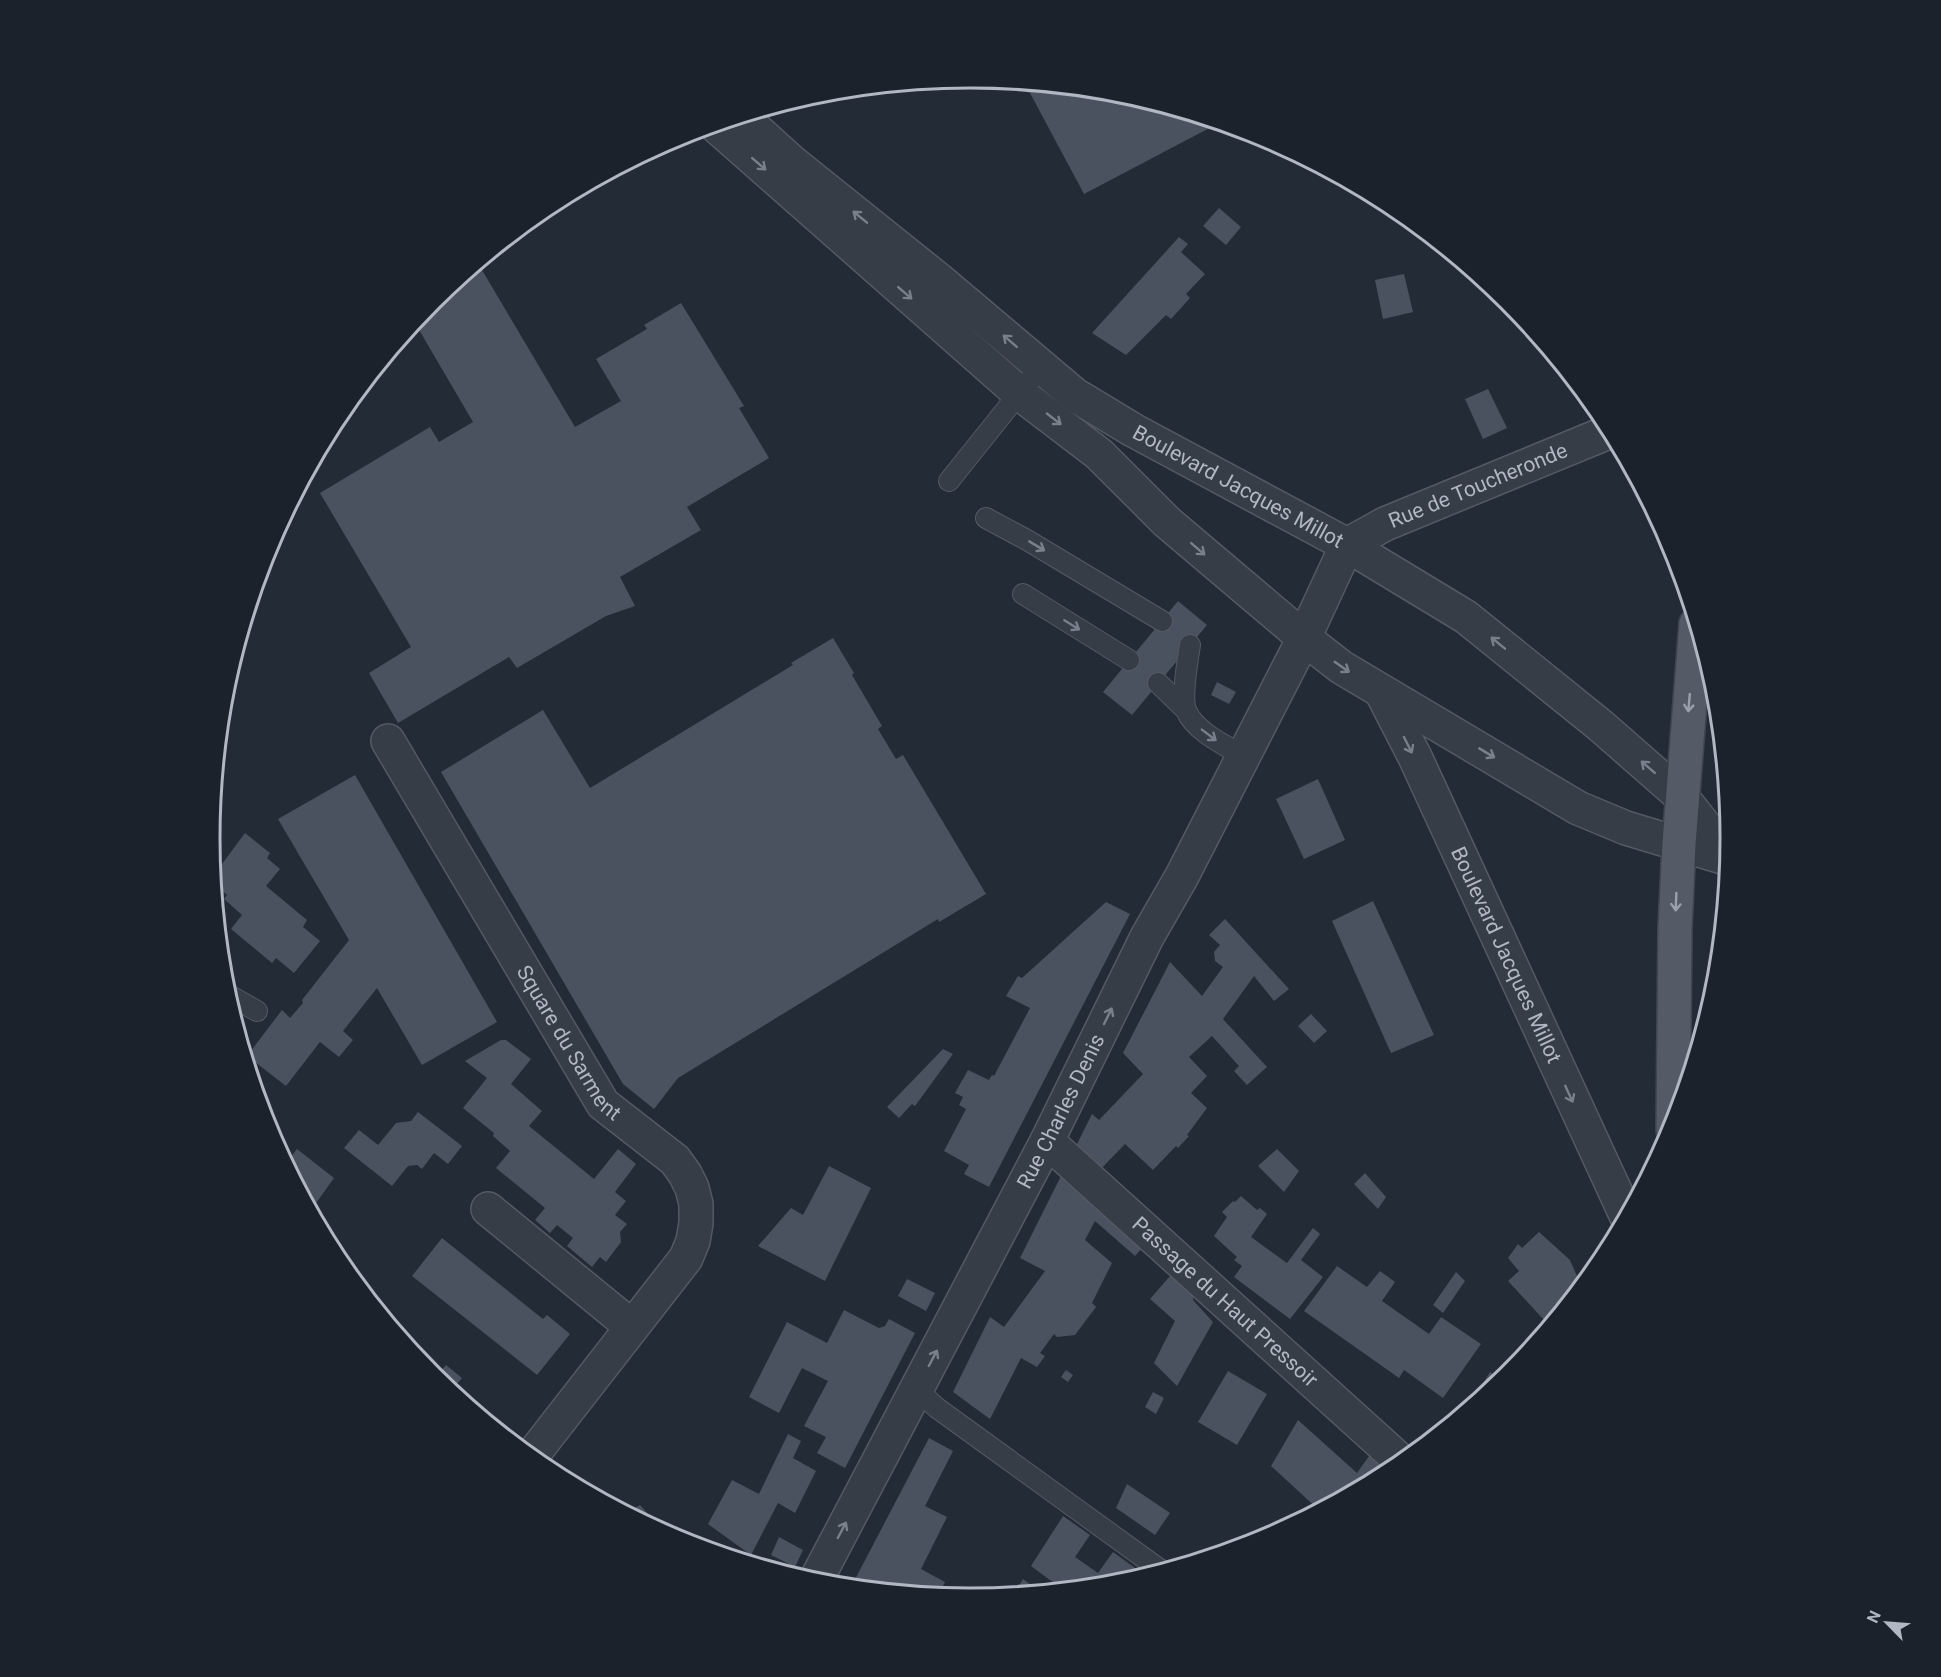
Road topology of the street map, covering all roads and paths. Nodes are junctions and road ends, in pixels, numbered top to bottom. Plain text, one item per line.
1 (747, 123) edge
2 (722, 131) edge
3 (1041, 366) junction
4 (1019, 393) junction
5 (1602, 435) edge
6 (949, 480) dead end
7 (986, 518) dead end
8 (1347, 545) junction
9 (1023, 594) dead end
10 (1162, 621) dead end
11 (1304, 638) junction
12 (1695, 642) edge
13 (1190, 645) dead end
14 (1129, 660) dead end
15 (1158, 683) dead end
16 (1382, 693) junction
17 (1185, 710) junction
18 (388, 741) dead end
19 (1244, 756) junction
20 (1682, 797) junction
21 (1679, 844) junction
22 (1720, 846) edge
23 (1720, 855) edge
24 (239, 1001) edge
25 (257, 1011) dead end
26 (1673, 1100) edge
27 (1047, 1141) junction
28 (1623, 1208) edge
29 (488, 1209) dead end
30 (631, 1326) junction
31 (916, 1390) junction
32 (537, 1450) edge
33 (1395, 1456) edge
34 (1154, 1565) edge
35 (820, 1573) edge

3 -> 1 street, Boulevard Jacques Millot
2 -> 4 street, Boulevard Jacques Millot
3 - 4 lane
3 - 8 street, Boulevard Jacques Millot
4 - 6 lane
4 -> 11 street, Boulevard Jacques Millot
5 - 8 street, Rue de Toucheronde
7 -> 10 lane
8 - 11 street, Rue Charles Denis
20 -> 8 street, Boulevard Jacques Millot
9 -> 14 lane
11 -> 16 street, Boulevard Jacques Millot
11 - 19 street, Rue Charles Denis
12 -> 20 main road
13 - 17 lane
15 - 17 lane
16 -> 21 street, Boulevard Jacques Millot
16 -> 28 street, Boulevard Jacques Millot
17 -> 19 lane
18 - 30 street, Square du Sarment
27 -> 19 street, Rue Charles Denis
20 - 21 main road
20 - 22 street, Boulevard Jacques Millot
21 - 23 street, Boulevard Jacques Millot
21 -> 26 main road
24 - 25 lane
31 -> 27 street, Rue Charles Denis
27 - 33 street, Passage du Haut Pressoir
29 - 30 street
30 - 32 street, Square du Sarment
31 - 34 lane
35 -> 31 street, Rue Charles Denis

